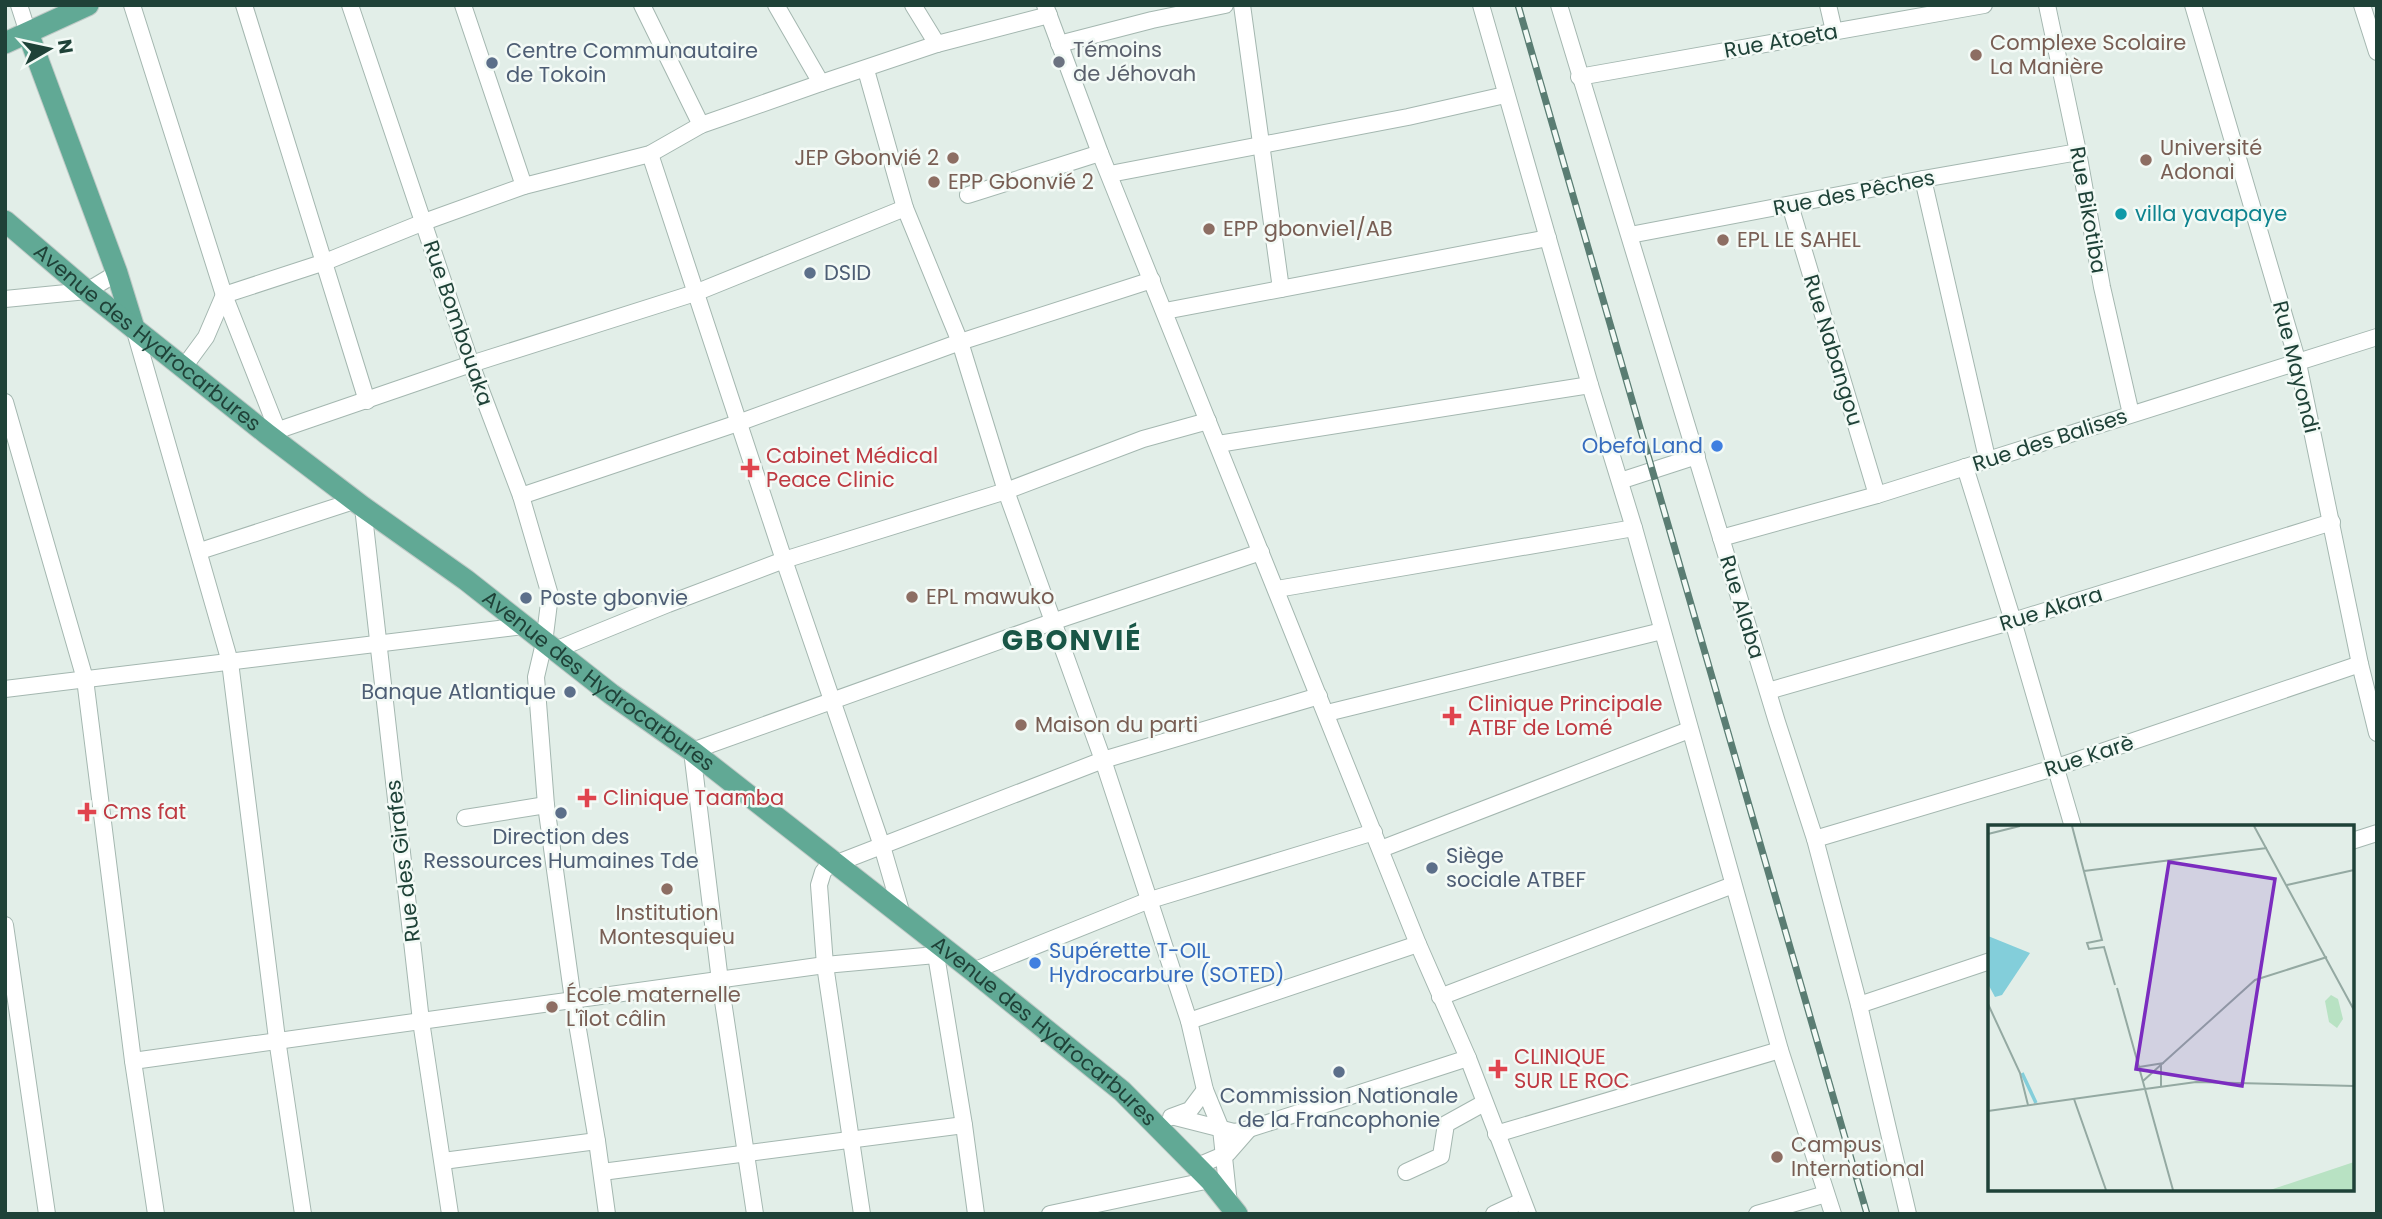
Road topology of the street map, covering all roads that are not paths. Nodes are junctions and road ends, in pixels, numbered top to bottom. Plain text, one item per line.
1 (19, 5) edge
2 (88, 5) edge
3 (132, 5) edge
4 (244, 5) edge
5 (350, 5) edge
6 (463, 5) edge
7 (642, 5) edge
8 (776, 5) edge
9 (913, 5) edge
10 (1225, 5) edge
11 (1242, 5) edge
12 (1481, 5) edge
13 (1559, 5) edge
14 (1828, 5) edge
15 (1984, 5) edge
16 (2048, 5) edge
17 (2193, 5) edge
18 (2362, 5) edge
19 (1047, 10) edge
20 (1149, 13) edge
21 (1833, 32) junction
22 (29, 33) junction
23 (5, 43) edge
24 (937, 44) junction
25 (1059, 44) junction
26 (2377, 52) edge
27 (866, 70) junction
28 (1579, 77) junction
29 (821, 83) junction
30 (1506, 95) junction
31 (701, 125) junction
32 (1262, 146) junction
33 (2078, 152) junction
34 (1100, 153) junction
35 (650, 154) junction
36 (1110, 174) junction
37 (1923, 179) junction
38 (524, 186) junction
39 (968, 195) dead end
40 (1790, 205) junction
41 (905, 208) junction
42 (5, 220) edge
43 (424, 222) junction
44 (1630, 235) junction
45 (1548, 238) junction
46 (324, 262) junction
47 (117, 273) junction
48 (1153, 279) junction
49 (1281, 289) junction
50 (87, 291) junction
51 (695, 293) junction
52 (224, 295) junction
53 (5, 299) edge
54 (1165, 311) junction
55 (134, 328) junction
56 (2377, 337) edge
57 (960, 342) junction
58 (2298, 363) junction
59 (471, 364) junction
60 (184, 368) junction
61 (1590, 385) junction
62 (367, 401) junction
63 (5, 402) edge
64 (2131, 414) junction
65 (1208, 421) junction
66 (738, 423) junction
67 (272, 432) junction
68 (1219, 444) junction
69 (1697, 456) junction
70 (1987, 458) junction
71 (1965, 467) junction
72 (1620, 481) junction
73 (1006, 491) junction
74 (1877, 495) junction
75 (521, 496) junction
76 (359, 504) junction
77 (2332, 522) junction
78 (1634, 528) junction
79 (1721, 538) junction
80 (200, 551) junction
81 (1261, 552) junction
82 (784, 560) junction
83 (1277, 589) junction
84 (2013, 621) junction
85 (1052, 622) junction
86 (523, 626) junction
87 (1662, 631) junction
88 (377, 643) junction
89 (550, 646) junction
90 (230, 662) junction
91 (2360, 664) junction
92 (85, 679) junction
93 (5, 689) edge
94 (1768, 691) junction
95 (1320, 696) junction
96 (832, 701) junction
97 (1327, 713) junction
98 (1689, 730) junction
99 (2377, 733) edge
100 (692, 751) junction
101 (1103, 760) junction
102 (2057, 768) junction
103 (546, 805) junction
104 (465, 818) dead end
105 (2072, 825) edge
106 (1374, 832) junction
107 (2377, 833) edge
108 (1815, 839) junction
109 (2354, 840) edge
110 (881, 846) junction
111 (1381, 849) junction
112 (833, 863) junction
113 (1733, 885) junction
114 (1147, 901) junction
115 (903, 918) junction
116 (5, 925) edge
117 (1418, 944) junction
118 (937, 950) junction
119 (1988, 962) edge
120 (825, 965) junction
121 (973, 971) junction
122 (720, 981) junction
123 (1440, 996) junction
124 (573, 1000) junction
125 (1859, 1005) junction
126 (421, 1021) junction
127 (1189, 1021) junction
128 (277, 1039) junction
129 (1780, 1050) junction
130 (1468, 1058) junction
131 (133, 1061) junction
132 (1205, 1090) junction
133 (1484, 1103) junction
134 (1148, 1116) junction
135 (1175, 1117) junction
136 (964, 1125) junction
137 (1221, 1129) junction
138 (1249, 1129) junction
139 (1496, 1134) junction
140 (852, 1138) junction
141 (597, 1141) junction
142 (747, 1152) junction
143 (1223, 1155) junction
144 (443, 1161) junction
145 (601, 1172) junction
146 (1406, 1172) dead end
147 (1203, 1174) junction
148 (1826, 1194) junction
149 (1525, 1207) edge
150 (1113, 1208) edge
151 (1233, 1209) edge
152 (47, 1214) edge
153 (156, 1214) edge
154 (303, 1214) edge
155 (450, 1214) edge
156 (607, 1214) edge
157 (755, 1214) edge
158 (862, 1214) edge
159 (976, 1214) edge
160 (1050, 1214) edge
161 (1494, 1214) edge
162 (1757, 1214) edge
163 (1833, 1214) edge
164 (1908, 1214) edge

1 - 22 street
2 - 22 main road
3 - 52 street
4 - 46 street
5 - 43 street, Rue Bombouaka
6 - 38 street
7 - 31 street
8 - 29 street
9 - 24 street
10 - 20 street
11 - 32 street
12 - 30 street
13 - 28 street, Rue Alaba
14 - 21 street
15 - 21 street, Rue Atoeta
16 - 33 street, Rue Bikotiba
17 - 58 street, Rue Mayondi
18 - 26 street
19 - 24 street
19 - 25 street
20 - 25 street
21 - 28 street, Rue Atoeta
22 - 23 main road
22 - 47 main road
24 - 27 street
25 - 34 street
27 - 29 street
27 - 41 street
28 - 44 street, Rue Alaba
29 - 31 street
30 - 32 street
30 - 45 street
31 - 35 street
32 - 36 street
32 - 49 street
33 - 37 street, Rue des Pêches
33 - 64 street, Rue Bikotiba
34 - 36 street
34 - 39 street
35 - 38 street
35 - 51 street
36 - 48 street
37 - 40 street, Rue des Pêches
37 - 70 street
38 - 43 street
40 - 44 street, Rue des Pêches
40 - 74 street, Rue Nabangou
41 - 51 street
41 - 57 street
42 - 50 main road, Avenue des Hydrocarbures
43 - 46 street
43 - 59 street, Rue Bombouaka
44 - 69 street, Rue Alaba
45 - 49 street
45 - 61 street
46 - 52 street
46 - 62 street
47 - 50 street
47 - 55 main road
48 - 54 street
48 - 57 street
49 - 54 street
50 - 53 street
50 - 55 main road, Avenue des Hydrocarbures
51 - 59 street
51 - 66 street
52 - 60 street
52 - 67 street
54 - 65 street
55 - 60 main road, Avenue des Hydrocarbures
55 - 80 street
56 - 58 street, Rue des Balises
57 - 66 street
57 - 73 street
58 - 64 street, Rue des Balises
58 - 77 street, Rue Mayondi
59 - 62 street
59 - 75 street, Rue Bombouaka
60 - 67 main road, Avenue des Hydrocarbures
61 - 68 street
61 - 72 street
62 - 67 street
63 - 92 street
64 - 70 street, Rue des Balises
65 - 68 street
65 - 73 street
66 - 75 street
66 - 82 street
67 - 76 main road, Avenue des Hydrocarbures
68 - 81 street
69 - 72 street
69 - 79 street, Rue Alaba
70 - 71 street, Rue des Balises
71 - 74 street, Rue des Balises
71 - 84 street
72 - 78 street
73 - 82 street
73 - 85 street
74 - 79 street, Rue des Balises
75 - 89 street, Rue Bombouaka
76 - 80 street
76 - 86 main road, Avenue des Hydrocarbures
76 - 88 street, Rue des Girafes
77 - 84 street, Rue Akara
77 - 91 street, Rue Mayondi
78 - 83 street
78 - 87 street
79 - 94 street, Rue Alaba
80 - 90 street
81 - 83 street
81 - 85 street
82 - 89 street
82 - 96 street
83 - 95 street
84 - 94 street, Rue Akara
84 - 102 street
85 - 96 street
85 - 101 street
86 - 88 street
86 - 89 main road, Avenue des Hydrocarbures
87 - 97 street
87 - 98 street
88 - 90 street
88 - 126 street, Rue des Girafes
89 - 100 main road, Avenue des Hydrocarbures
89 - 103 street, Rue Bombouaka
90 - 92 street
90 - 128 street
91 - 99 street, Rue Mayondi
91 - 102 street, Rue Karè
92 - 93 street
92 - 131 street
94 - 108 street, Rue Alaba
95 - 97 street
95 - 101 street
96 - 100 street
96 - 110 street
97 - 106 street
98 - 111 street
98 - 113 street
100 - 112 main road, Avenue des Hydrocarbures
100 - 122 street
101 - 110 street
101 - 114 street
102 - 105 street
102 - 108 street, Rue Karè
103 - 104 street
103 - 124 street, Rue Bombouaka
106 - 111 street
106 - 114 street
107 - 109 street
108 - 125 street, Rue Alaba
110 - 112 street
110 - 115 street
111 - 117 street
112 - 115 main road, Avenue des Hydrocarbures
112 - 120 street
113 - 123 street
113 - 129 street
114 - 121 street
114 - 127 street
115 - 118 main road, Avenue des Hydrocarbures
116 - 152 street
117 - 123 street
117 - 127 street
118 - 120 street
118 - 121 main road, Avenue des Hydrocarbures
118 - 136 street
119 - 125 street
120 - 122 street
120 - 140 street
121 - 134 main road, Avenue des Hydrocarbures
122 - 124 street
122 - 142 street
123 - 130 street
124 - 126 street
124 - 141 street, Rue Bombouaka
125 - 164 street, Rue Alaba
126 - 128 street
126 - 144 street, Rue des Girafes
127 - 132 street
128 - 131 street
128 - 154 street
129 - 139 street
129 - 148 street
130 - 133 street
130 - 138 street
131 - 153 street
132 - 135 street
132 - 137 street
133 - 139 street
133 - 146 street
134 - 135 street
134 - 147 main road, Avenue des Hydrocarbures
135 - 137 street
136 - 140 street
136 - 159 street
137 - 138 street
137 - 143 street
138 - 143 street
139 - 149 street
140 - 142 street
140 - 158 street
141 - 144 street
141 - 145 street, Rue Bombouaka
142 - 145 street
142 - 157 street
143 - 147 street
143 - 151 street
144 - 155 street, Rue des Girafes
145 - 156 street, Rue Bombouaka
147 - 150 street
147 - 151 main road, Avenue des Hydrocarbures
148 - 162 street
148 - 163 street
149 - 161 street
150 - 160 street

